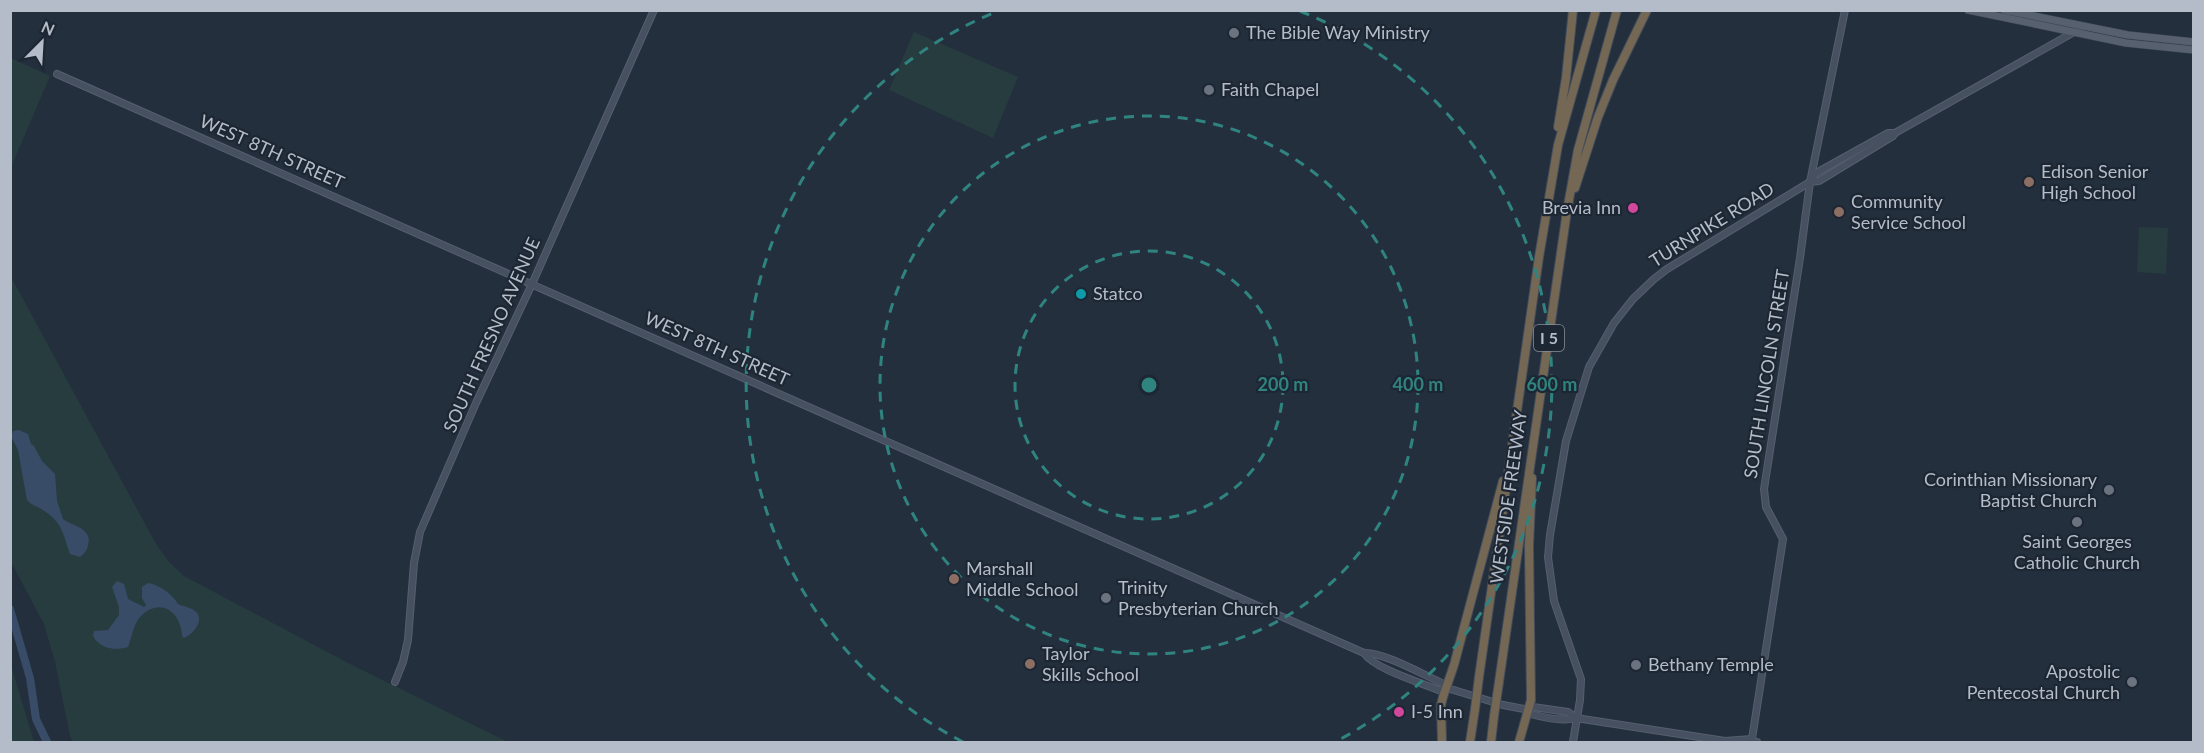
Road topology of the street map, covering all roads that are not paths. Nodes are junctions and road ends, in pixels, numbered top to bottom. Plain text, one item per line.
1 (654, 10) edge
2 (1573, 10) edge
3 (1596, 10) edge
4 (1617, 10) edge
5 (1647, 10) edge
6 (1845, 10) edge
7 (1968, 10) edge
8 (2005, 10) edge
9 (1982, 11) edge
10 (2083, 27) junction
11 (2074, 33) junction
12 (2193, 42) edge
13 (2193, 50) edge
14 (57, 74) dead end
15 (1558, 145) junction
16 (1810, 182) junction
17 (1567, 211) junction
18 (532, 284) junction
19 (1510, 465) junction
20 (1530, 465) junction
21 (1364, 652) junction
22 (1378, 655) junction
23 (1408, 667) junction
24 (1388, 669) junction
25 (394, 682) dead end
26 (1447, 688) junction
27 (1529, 710) junction
28 (1576, 718) junction
29 (1442, 742) edge
30 (1470, 742) edge
31 (1491, 742) edge
32 (1520, 742) edge
33 (1573, 742) edge
34 (1725, 742) edge
35 (1752, 742) edge

1 - 18 street, SOUTH FRESNO AVENUE
2 - 15 highway
3 - 15 highway, WESTSIDE FREEWAY / I 5
4 - 17 highway, WESTSIDE FREEWAY / I 5
5 - 17 highway
6 - 16 street, SOUTH LINCOLN STREET
7 - 9 main road
8 - 9 main road
8 - 10 main road
9 - 11 main road
10 - 11 street, TURNPIKE ROAD
10 - 12 main road
11 - 13 main road
11 - 16 street, TURNPIKE ROAD
14 - 18 street, WEST 8TH STREET
15 - 19 highway, WESTSIDE FREEWAY / I 5
16 - 28 street, TURNPIKE ROAD
16 - 35 street, SOUTH LINCOLN STREET
17 - 20 highway, WESTSIDE FREEWAY / I 5
18 - 21 street, WEST 8TH STREET
18 - 25 street, SOUTH FRESNO AVENUE
19 - 26 highway
19 - 30 highway, WESTSIDE FREEWAY / I 5, bridge
20 - 27 highway
20 - 31 highway, WESTSIDE FREEWAY / I 5, bridge
21 - 22 street, WEST 8TH STREET
21 - 24 street, WEST 8TH STREET
22 - 23 street, WEST 8TH STREET
22 - 24 street
23 - 24 street
23 - 26 street, WEST 8TH STREET
24 - 26 street, WEST 8TH STREET
26 - 27 street, WEST 8TH STREET
26 - 29 highway
27 - 28 street, WEST 8TH STREET
27 - 32 highway
28 - 33 street, TURNPIKE ROAD
28 - 34 street, WEST 8TH STREET
34 - 35 street, WEST 8TH STREET

